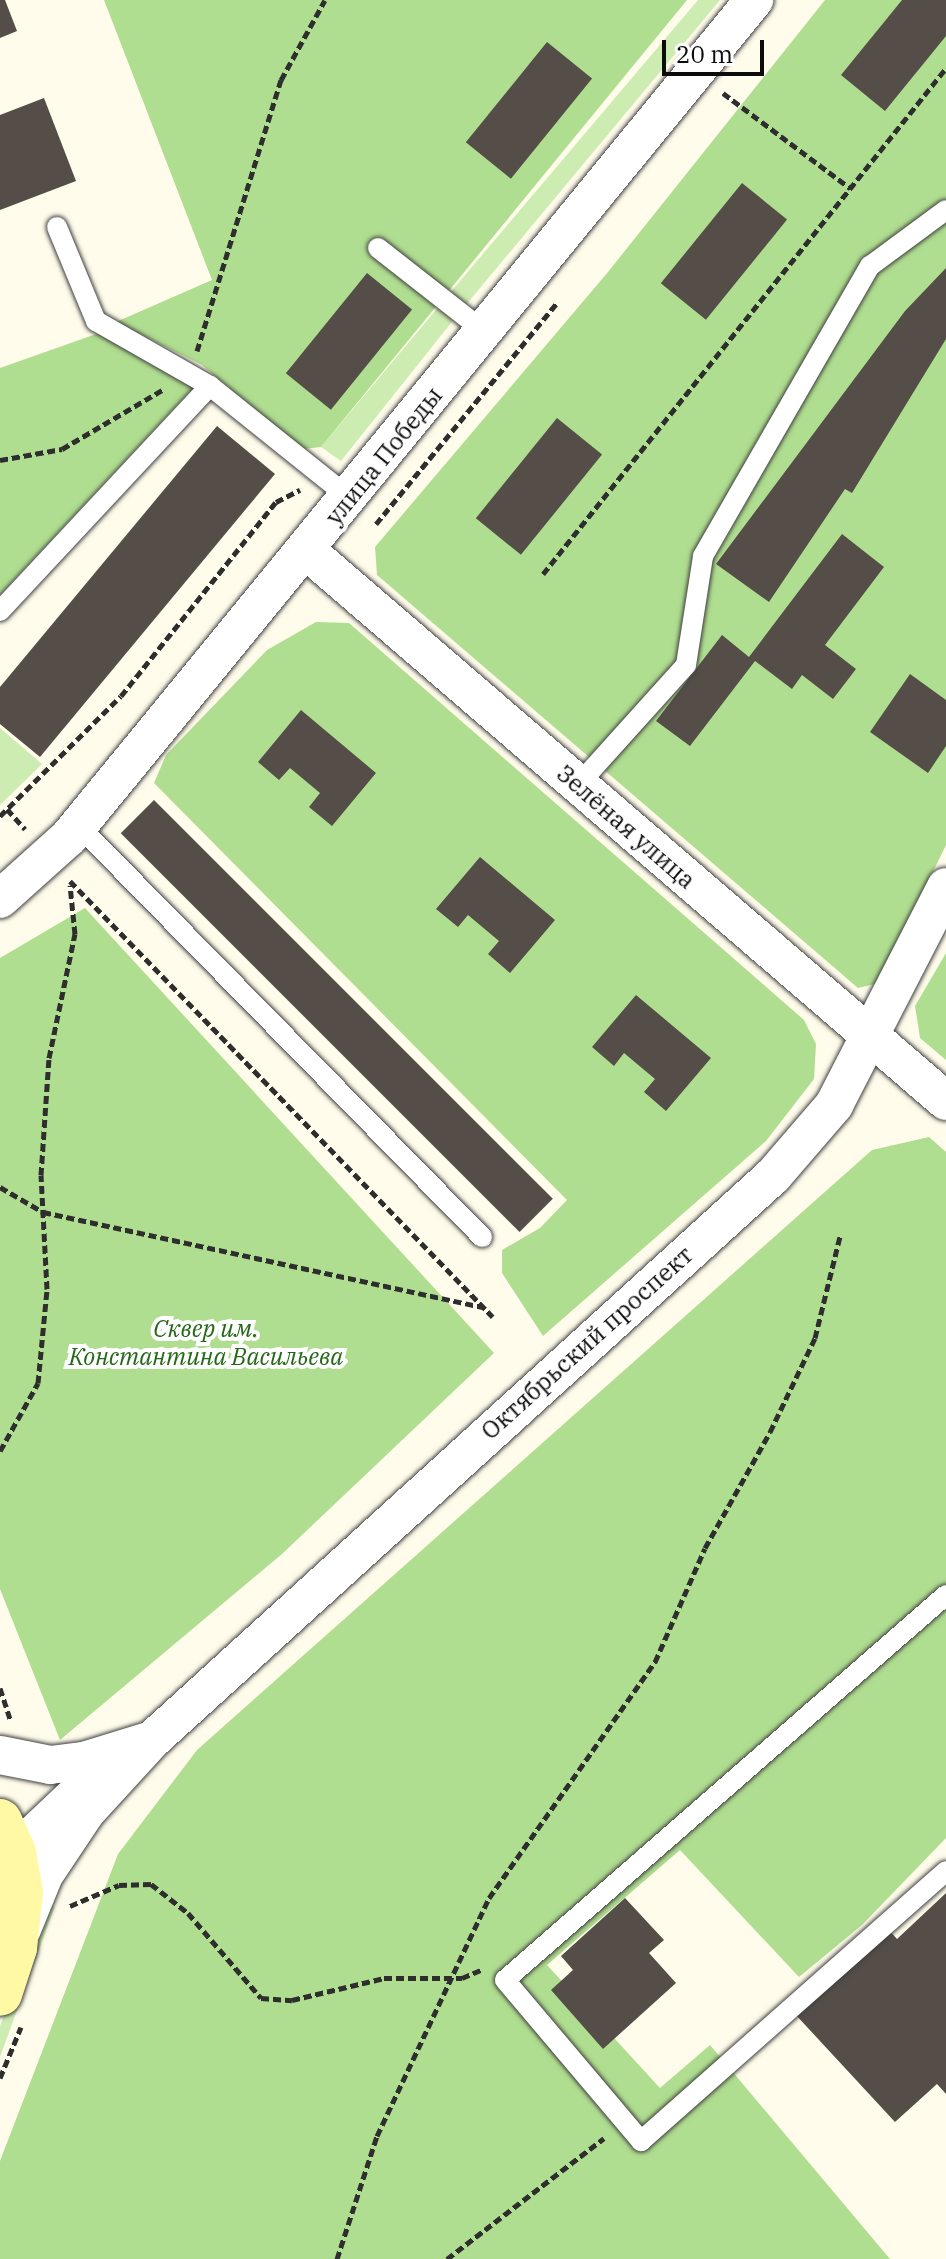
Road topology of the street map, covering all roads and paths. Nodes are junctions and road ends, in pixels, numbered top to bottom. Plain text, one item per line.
1 (325, 0) edge
2 (754, 0) edge
3 (946, 68) edge
4 (722, 92) dead end
5 (850, 188) junction
6 (946, 210) edge
7 (57, 227) dead end
8 (378, 248) dead end
9 (485, 332) junction
10 (189, 374) junction
11 (210, 386) junction
12 (0, 460) edge
13 (350, 498) junction
14 (307, 551) junction
15 (543, 574) dead end
16 (0, 611) edge
17 (578, 785) junction
18 (78, 825) junction
19 (946, 887) edge
20 (0, 899) edge
21 (867, 1034) junction
22 (946, 1101) edge
23 (0, 1187) edge
24 (43, 1212) junction
25 (840, 1236) dead end
26 (482, 1237) dead end
27 (484, 1308) junction
28 (493, 1317) dead end
29 (0, 1451) edge
30 (946, 1595) edge
31 (0, 1688) edge
32 (152, 1740) junction
33 (7, 1743) edge
34 (5, 1849) edge
35 (946, 1871) edge
36 (61, 1908) dead end
37 (15, 1948) junction
38 (535, 1954) junction
39 (0, 1994) edge
40 (624, 2123) junction
41 (337, 2259) edge
42 (447, 2259) edge

1 - 10 path
2 - 9 street, улица Победы
3 - 5 path
4 - 5 path
5 - 15 path
6 - 17 lane
7 - 10 lane
8 - 9 lane
9 - 13 street, улица Победы
10 - 11 lane
10 - 12 path
11 - 13 lane
11 - 16 lane
13 - 14 street, улица Победы
14 - 17 street, Зелёная улица
14 - 18 street, улица Победы
17 - 21 street, Зелёная улица
18 - 20 street, улица Победы
18 - 26 lane
19 - 21 street, Октябрьский проспект
21 - 22 street, Зелёная улица
21 - 32 street, Октябрьский проспект
23 - 24 path
24 - 27 path
24 - 27 path
24 - 29 path
25 - 41 path
27 - 28 path
30 - 38 lane
31 - 33 path
32 - 33 street, Октябрьский проспект
32 - 34 street, Октябрьский проспект
32 - 37 street, Октябрьский проспект
34 - 37 main road
35 - 40 lane
36 - 38 path
37 - 39 main road
38 - 40 lane
40 - 42 path

